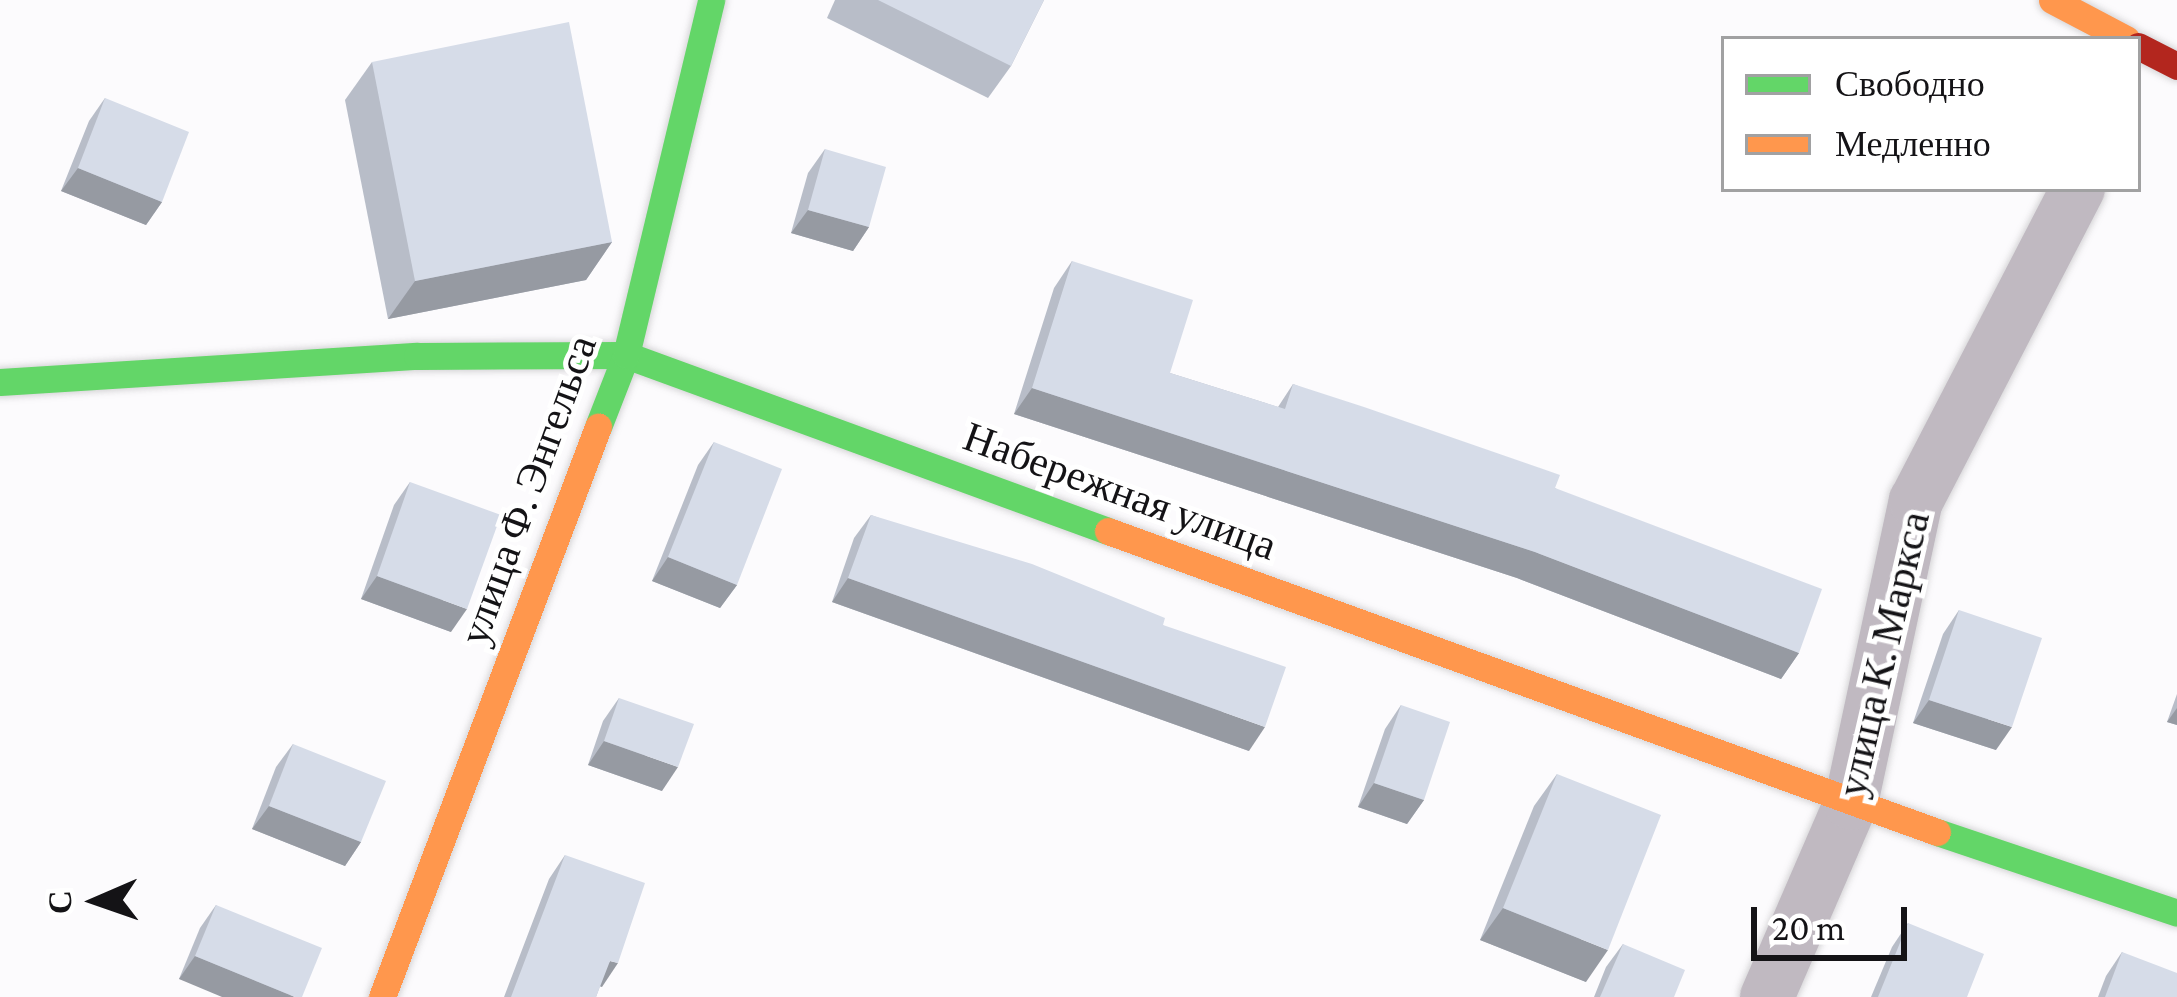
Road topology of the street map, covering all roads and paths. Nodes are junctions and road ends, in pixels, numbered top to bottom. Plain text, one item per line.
1 (711, 0) edge
2 (2052, 0) edge
3 (2114, 36) edge
4 (2076, 192) edge
5 (626, 355) junction
6 (0, 382) edge
7 (1851, 803) junction
8 (2177, 914) edge
9 (382, 997) edge
10 (1767, 997) edge

1 - 5 main road, улица Ф. Энгельса
2 - 3 main road
4 - 7 street, улица К. Маркса
5 - 6 main road, Набережная улица
5 - 7 main road, Набережная улица
5 - 9 main road, улица Ф. Энгельса
7 - 8 main road, Набережная улица
7 - 10 street, улица К. Маркса

